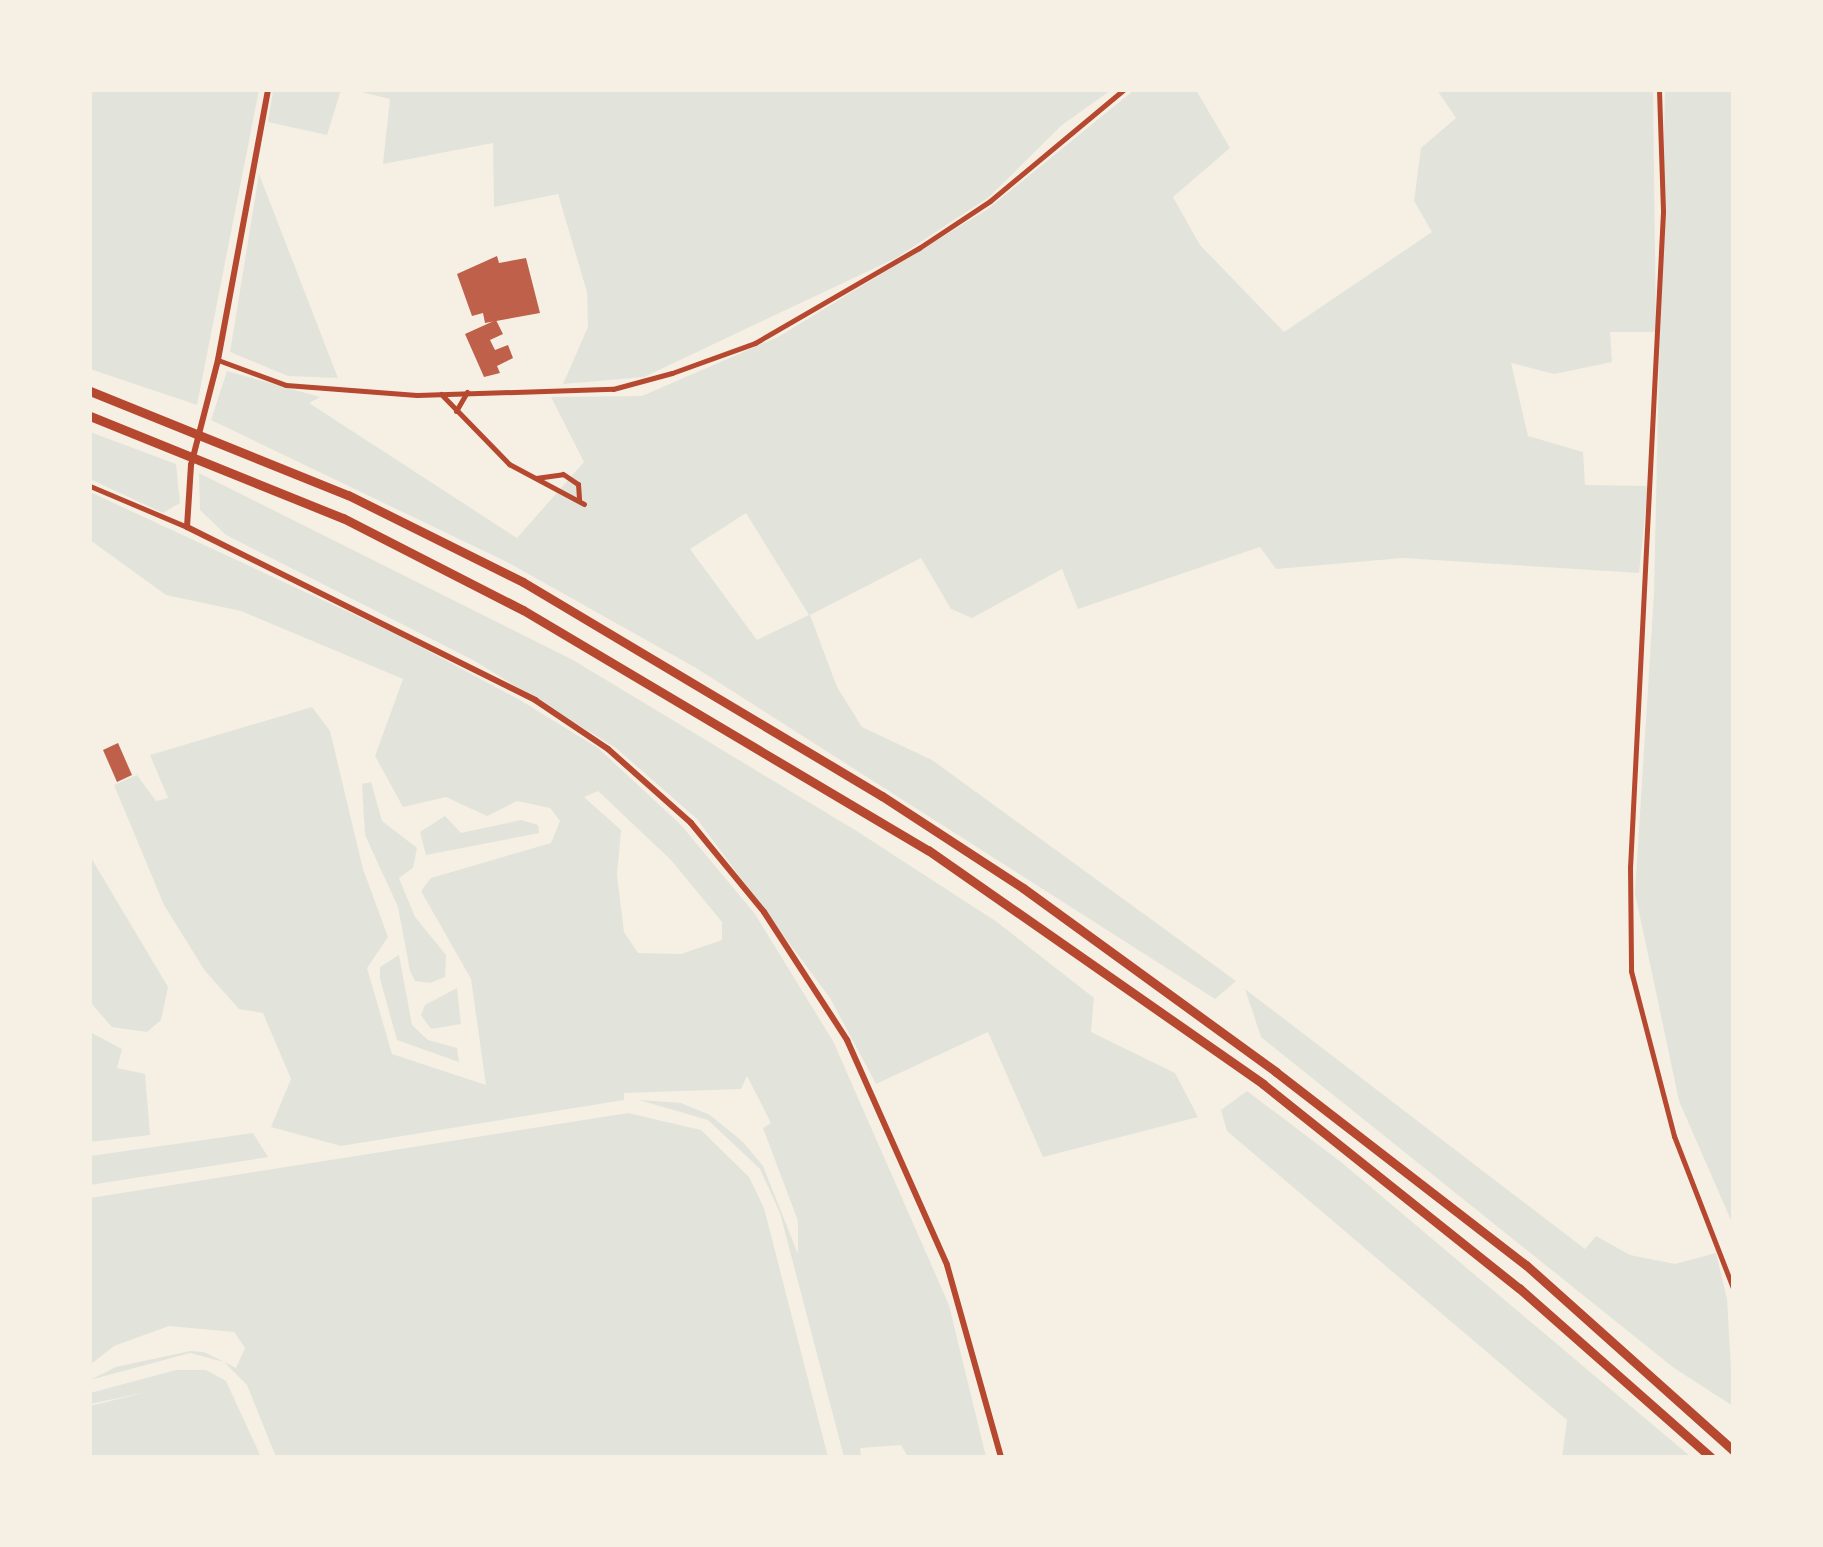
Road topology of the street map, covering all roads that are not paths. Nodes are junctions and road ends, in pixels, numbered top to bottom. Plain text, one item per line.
1 (268, 90) edge
2 (1123, 90) edge
3 (1659, 90) edge
4 (218, 360) junction
5 (90, 390) edge
6 (468, 392) junction
7 (442, 394) junction
8 (456, 412) junction
9 (90, 416) edge
10 (536, 478) junction
11 (90, 486) edge
12 (188, 528) junction
13 (1733, 1288) edge
14 (1733, 1450) edge
15 (1000, 1457) edge
16 (1711, 1457) edge

1 - 4 street
2 - 6 street
3 - 13 street
4 - 7 street
4 - 12 street
5 - 14 highway
6 - 7 street
6 - 8 street
7 - 8 street
8 - 10 street
9 - 16 highway
10 - 10 street
11 - 12 street
12 - 15 street

